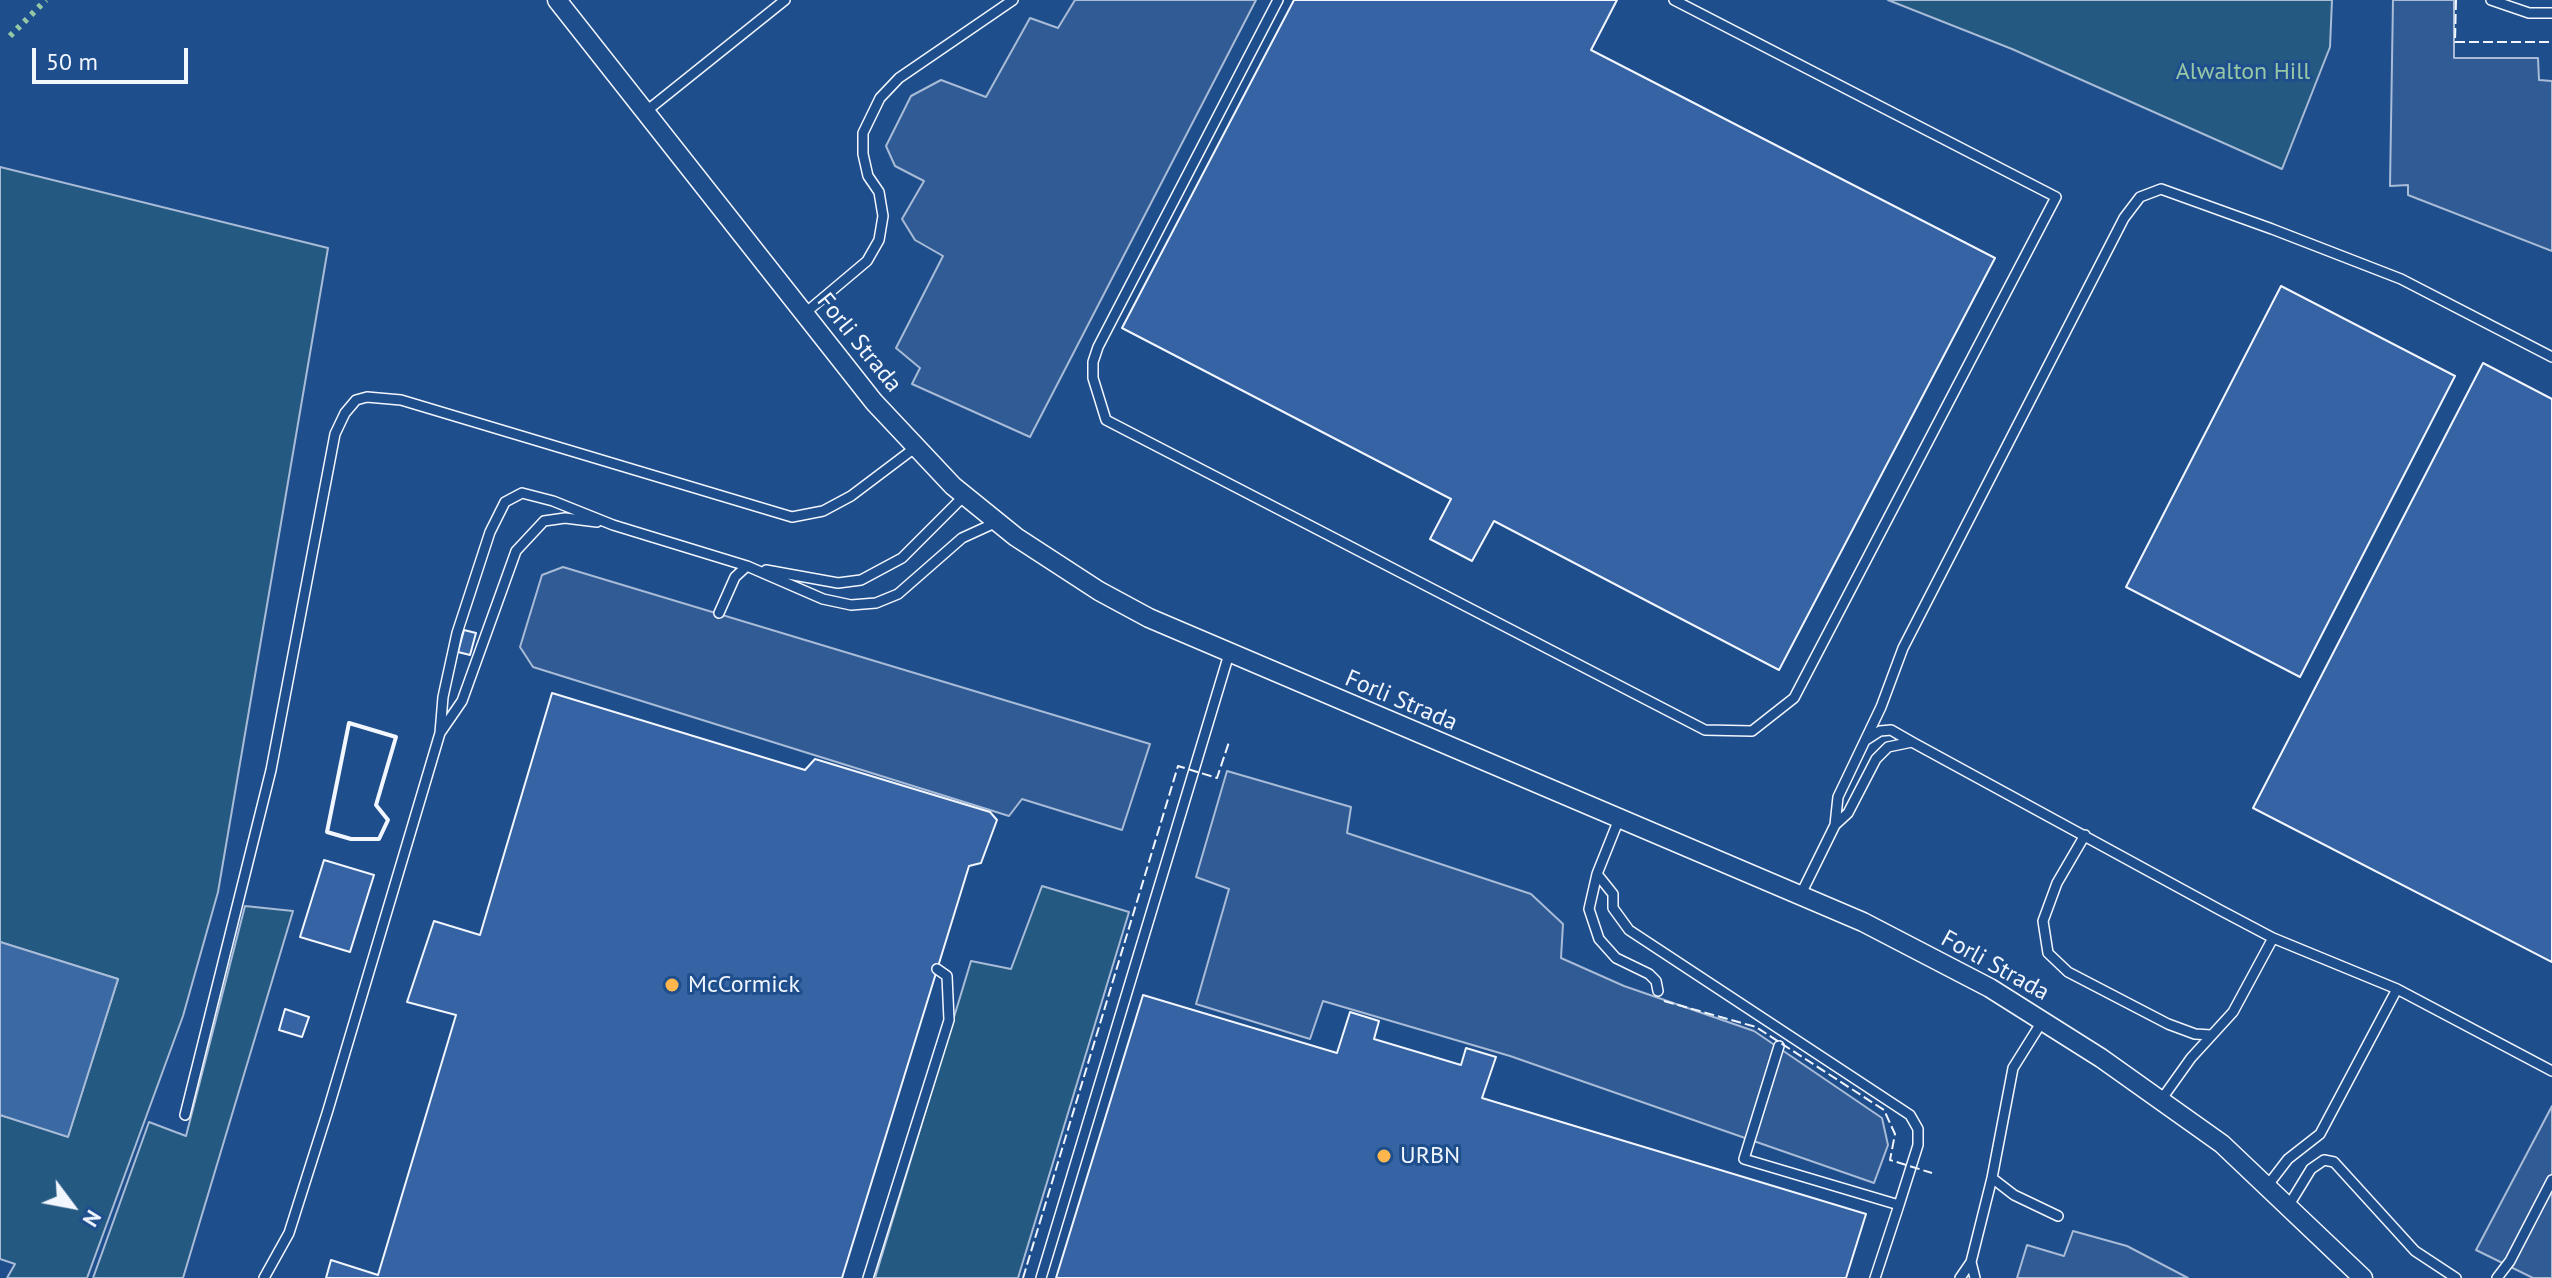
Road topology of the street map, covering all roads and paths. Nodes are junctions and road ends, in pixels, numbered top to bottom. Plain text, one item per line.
1 (557, 0) edge
2 (785, 0) edge
3 (1013, 0) edge
4 (1278, 0) edge
5 (1674, 0) edge
6 (2491, 0) edge
7 (2552, 13) edge
8 (644, 113) junction
9 (804, 314) junction
10 (2552, 357) edge
11 (917, 447) junction
12 (964, 496) junction
13 (997, 522) junction
14 (613, 525) junction
15 (747, 566) junction
16 (719, 613) dead end
17 (1229, 654) junction
18 (440, 733) junction
19 (1866, 740) junction
20 (1912, 742) junction
21 (1619, 819) junction
22 (1835, 825) junction
23 (2085, 835) junction
24 (1597, 874) junction
25 (1800, 896) junction
26 (2273, 938) junction
27 (937, 969) dead end
28 (2397, 989) junction
29 (1658, 991) dead end
30 (2043, 1020) junction
31 (2211, 1035) junction
32 (1779, 1046) dead end
33 (2552, 1071) edge
34 (2161, 1100) junction
35 (185, 1115) dead end
36 (1992, 1178) junction
37 (2552, 1180) edge
38 (2268, 1185) junction
39 (1899, 1205) junction
40 (2289, 1205) junction
41 (2058, 1216) dead end
42 (1971, 1262) junction
43 (264, 1278) edge
44 (868, 1278) edge
45 (1041, 1278) edge
46 (1875, 1278) edge
47 (1960, 1278) edge
48 (1975, 1278) edge
49 (2363, 1278) edge
50 (2456, 1278) edge
51 (2497, 1278) edge

1 - 8 street, Forli Strada
2 - 8 lane
3 - 9 lane
4 - 5 lane
6 - 7 lane
8 - 9 street, Forli Strada
9 - 11 street, Forli Strada
10 - 19 lane
11 - 12 street, Forli Strada
11 - 35 lane
12 - 13 street, Forli Strada
12 - 15 lane
13 - 15 lane
13 - 17 street, Forli Strada
14 - 15 lane
14 - 18 lane
14 - 18 lane
15 - 16 lane
17 - 21 street, Forli Strada
17 - 45 lane
18 - 43 lane
19 - 20 lane
19 - 22 lane
20 - 22 lane
20 - 23 lane
21 - 24 lane
21 - 25 street, Forli Strada
22 - 25 lane
23 - 26 lane
23 - 31 lane
24 - 29 lane
24 - 39 lane
25 - 30 street, Forli Strada
26 - 28 lane
26 - 31 lane
27 - 44 lane
28 - 33 lane
28 - 38 lane
30 - 34 street, Forli Strada
30 - 36 lane
31 - 34 lane
32 - 39 lane
34 - 38 street, Forli Strada
36 - 41 lane
36 - 42 lane
37 - 51 lane
38 - 40 street, Forli Strada
39 - 46 lane
40 - 49 street, Forli Strada
40 - 50 lane
42 - 47 lane
42 - 48 lane

